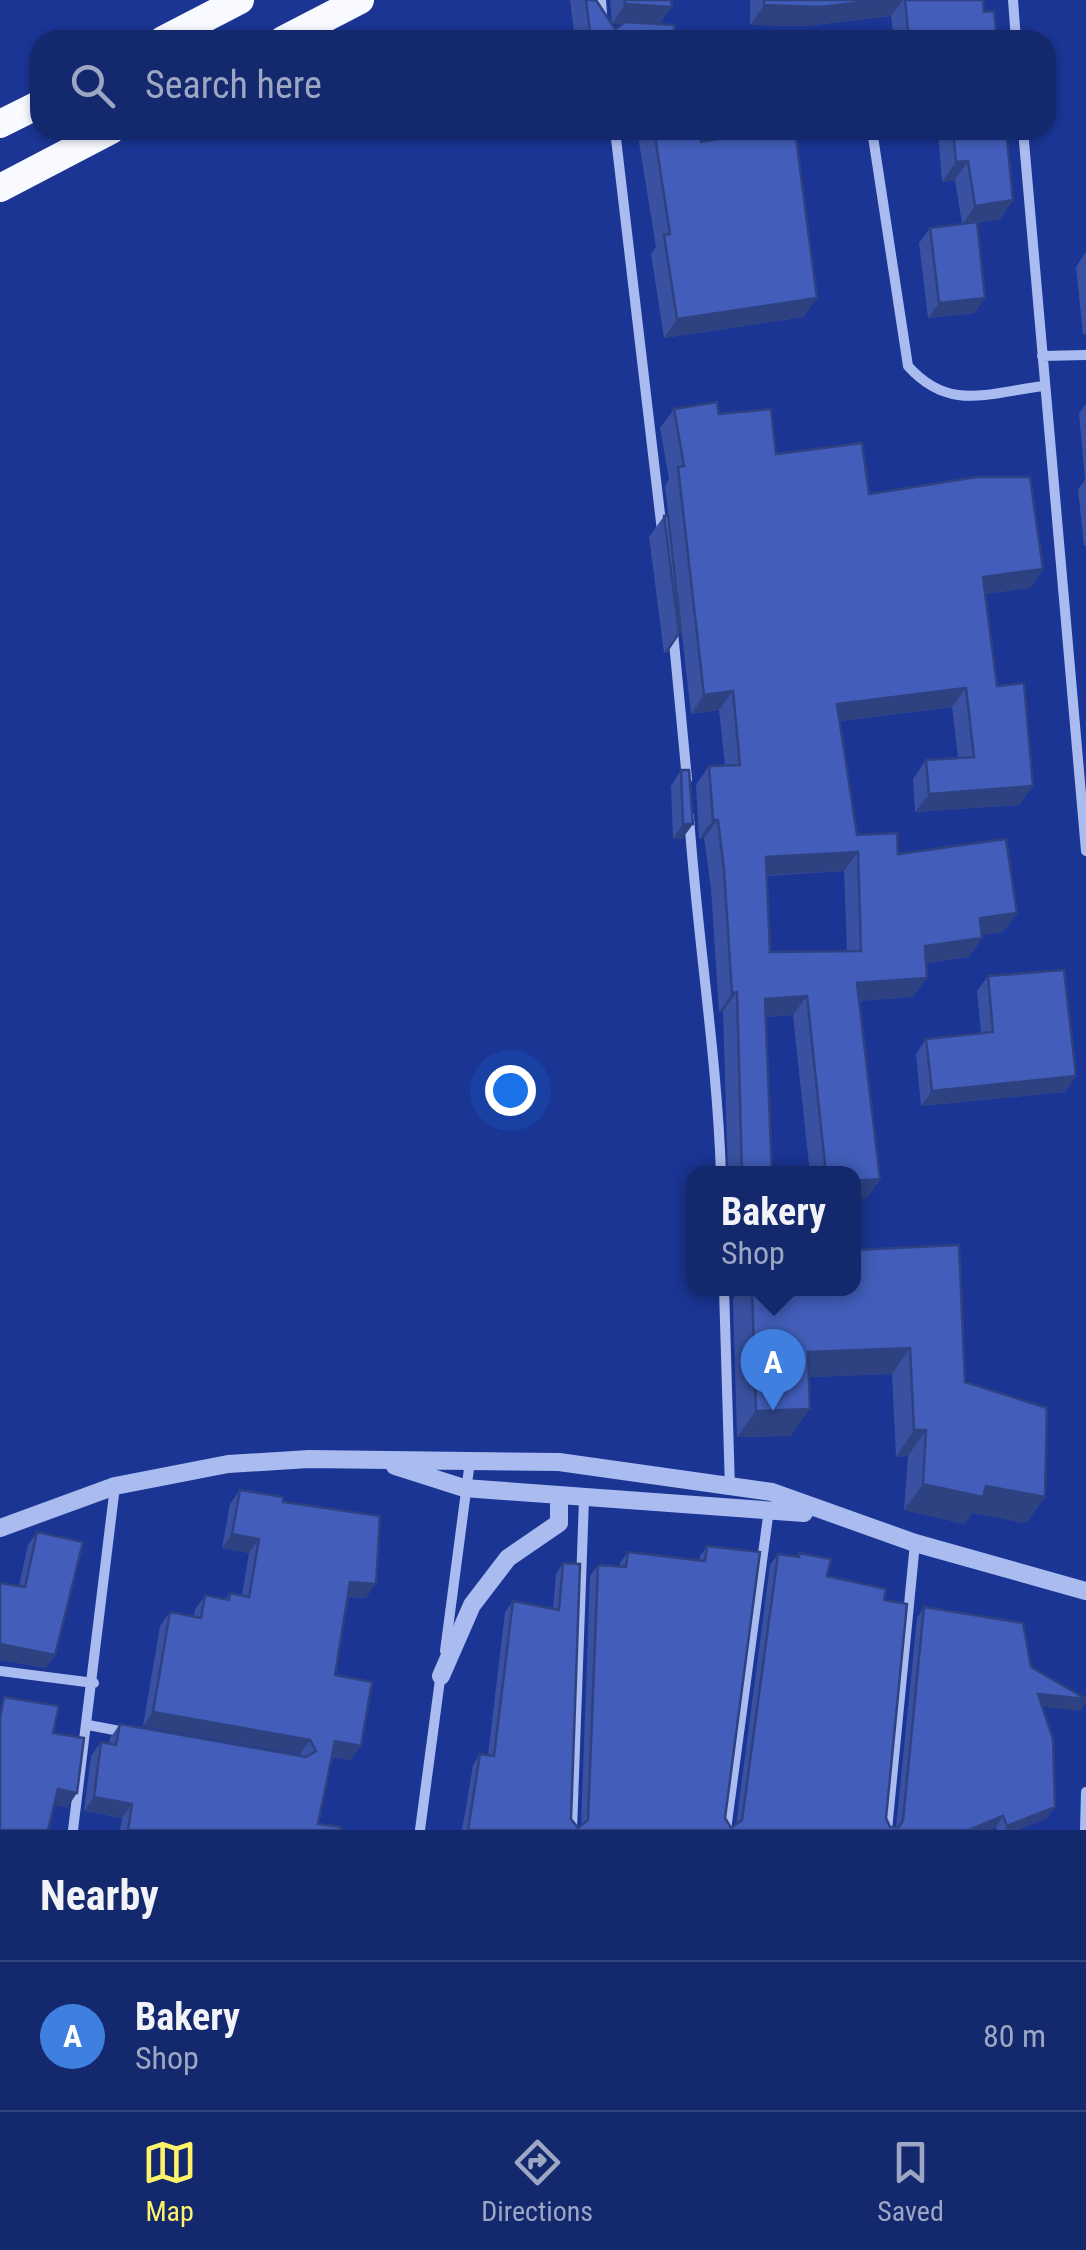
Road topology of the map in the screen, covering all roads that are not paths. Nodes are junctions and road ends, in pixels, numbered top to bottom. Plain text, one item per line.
1 (240, 0) edge
2 (360, 0) edge
3 (601, 0) edge
4 (1012, 0) edge
5 (587, 11) edge
6 (182, 30) edge
7 (302, 30) edge
8 (600, 30) edge
9 (604, 30) edge
10 (1015, 30) edge
11 (30, 109) edge
12 (0, 124) edge
13 (92, 140) edge
14 (616, 140) edge
15 (874, 140) edge
16 (1024, 140) edge
17 (0, 188) edge
18 (1086, 355) edge
19 (1042, 356) junction
20 (1044, 386) junction
21 (662, 536) edge
22 (671, 614) edge
23 (687, 784) edge
24 (688, 802) edge
25 (1086, 850) edge
26 (720, 1166) edge
27 (724, 1296) edge
28 (375, 1460) junction
29 (470, 1461) junction
30 (115, 1486) junction
31 (730, 1486) junction
32 (464, 1488) junction
33 (559, 1497) junction
34 (584, 1499) junction
35 (771, 1500) junction
36 (731, 1510) junction
37 (0, 1528) edge
38 (915, 1543) junction
39 (1086, 1590) edge
40 (0, 1671) edge
41 (441, 1676) junction
42 (94, 1683) junction
43 (88, 1725) junction
44 (146, 1735) edge
45 (1086, 1792) edge
46 (73, 1830) edge
47 (420, 1830) edge
48 (572, 1830) edge
49 (726, 1830) edge
50 (887, 1830) edge
51 (1084, 1830) edge

1 - 6 highway
2 - 7 highway
3 - 9 street
4 - 10 street
5 - 8 street
11 - 12 highway
13 - 17 highway
14 - 21 street
15 - 20 street
16 - 19 street
18 - 19 street
19 - 20 street
20 - 25 street
22 - 23 street
24 - 26 street
27 - 31 street
28 - 29 street
28 - 30 street
28 - 32 street
29 - 31 street
29 - 32 street
30 - 37 street
30 - 42 street
31 - 35 street
31 - 36 street
32 - 33 street
32 - 41 street
33 - 34 street
33 - 41 street
34 - 36 street
34 - 48 street
35 - 36 street
35 - 38 street
35 - 49 street
38 - 39 street
38 - 50 street
40 - 42 street
41 - 47 street
42 - 43 street
43 - 44 street
43 - 46 street
45 - 51 street

